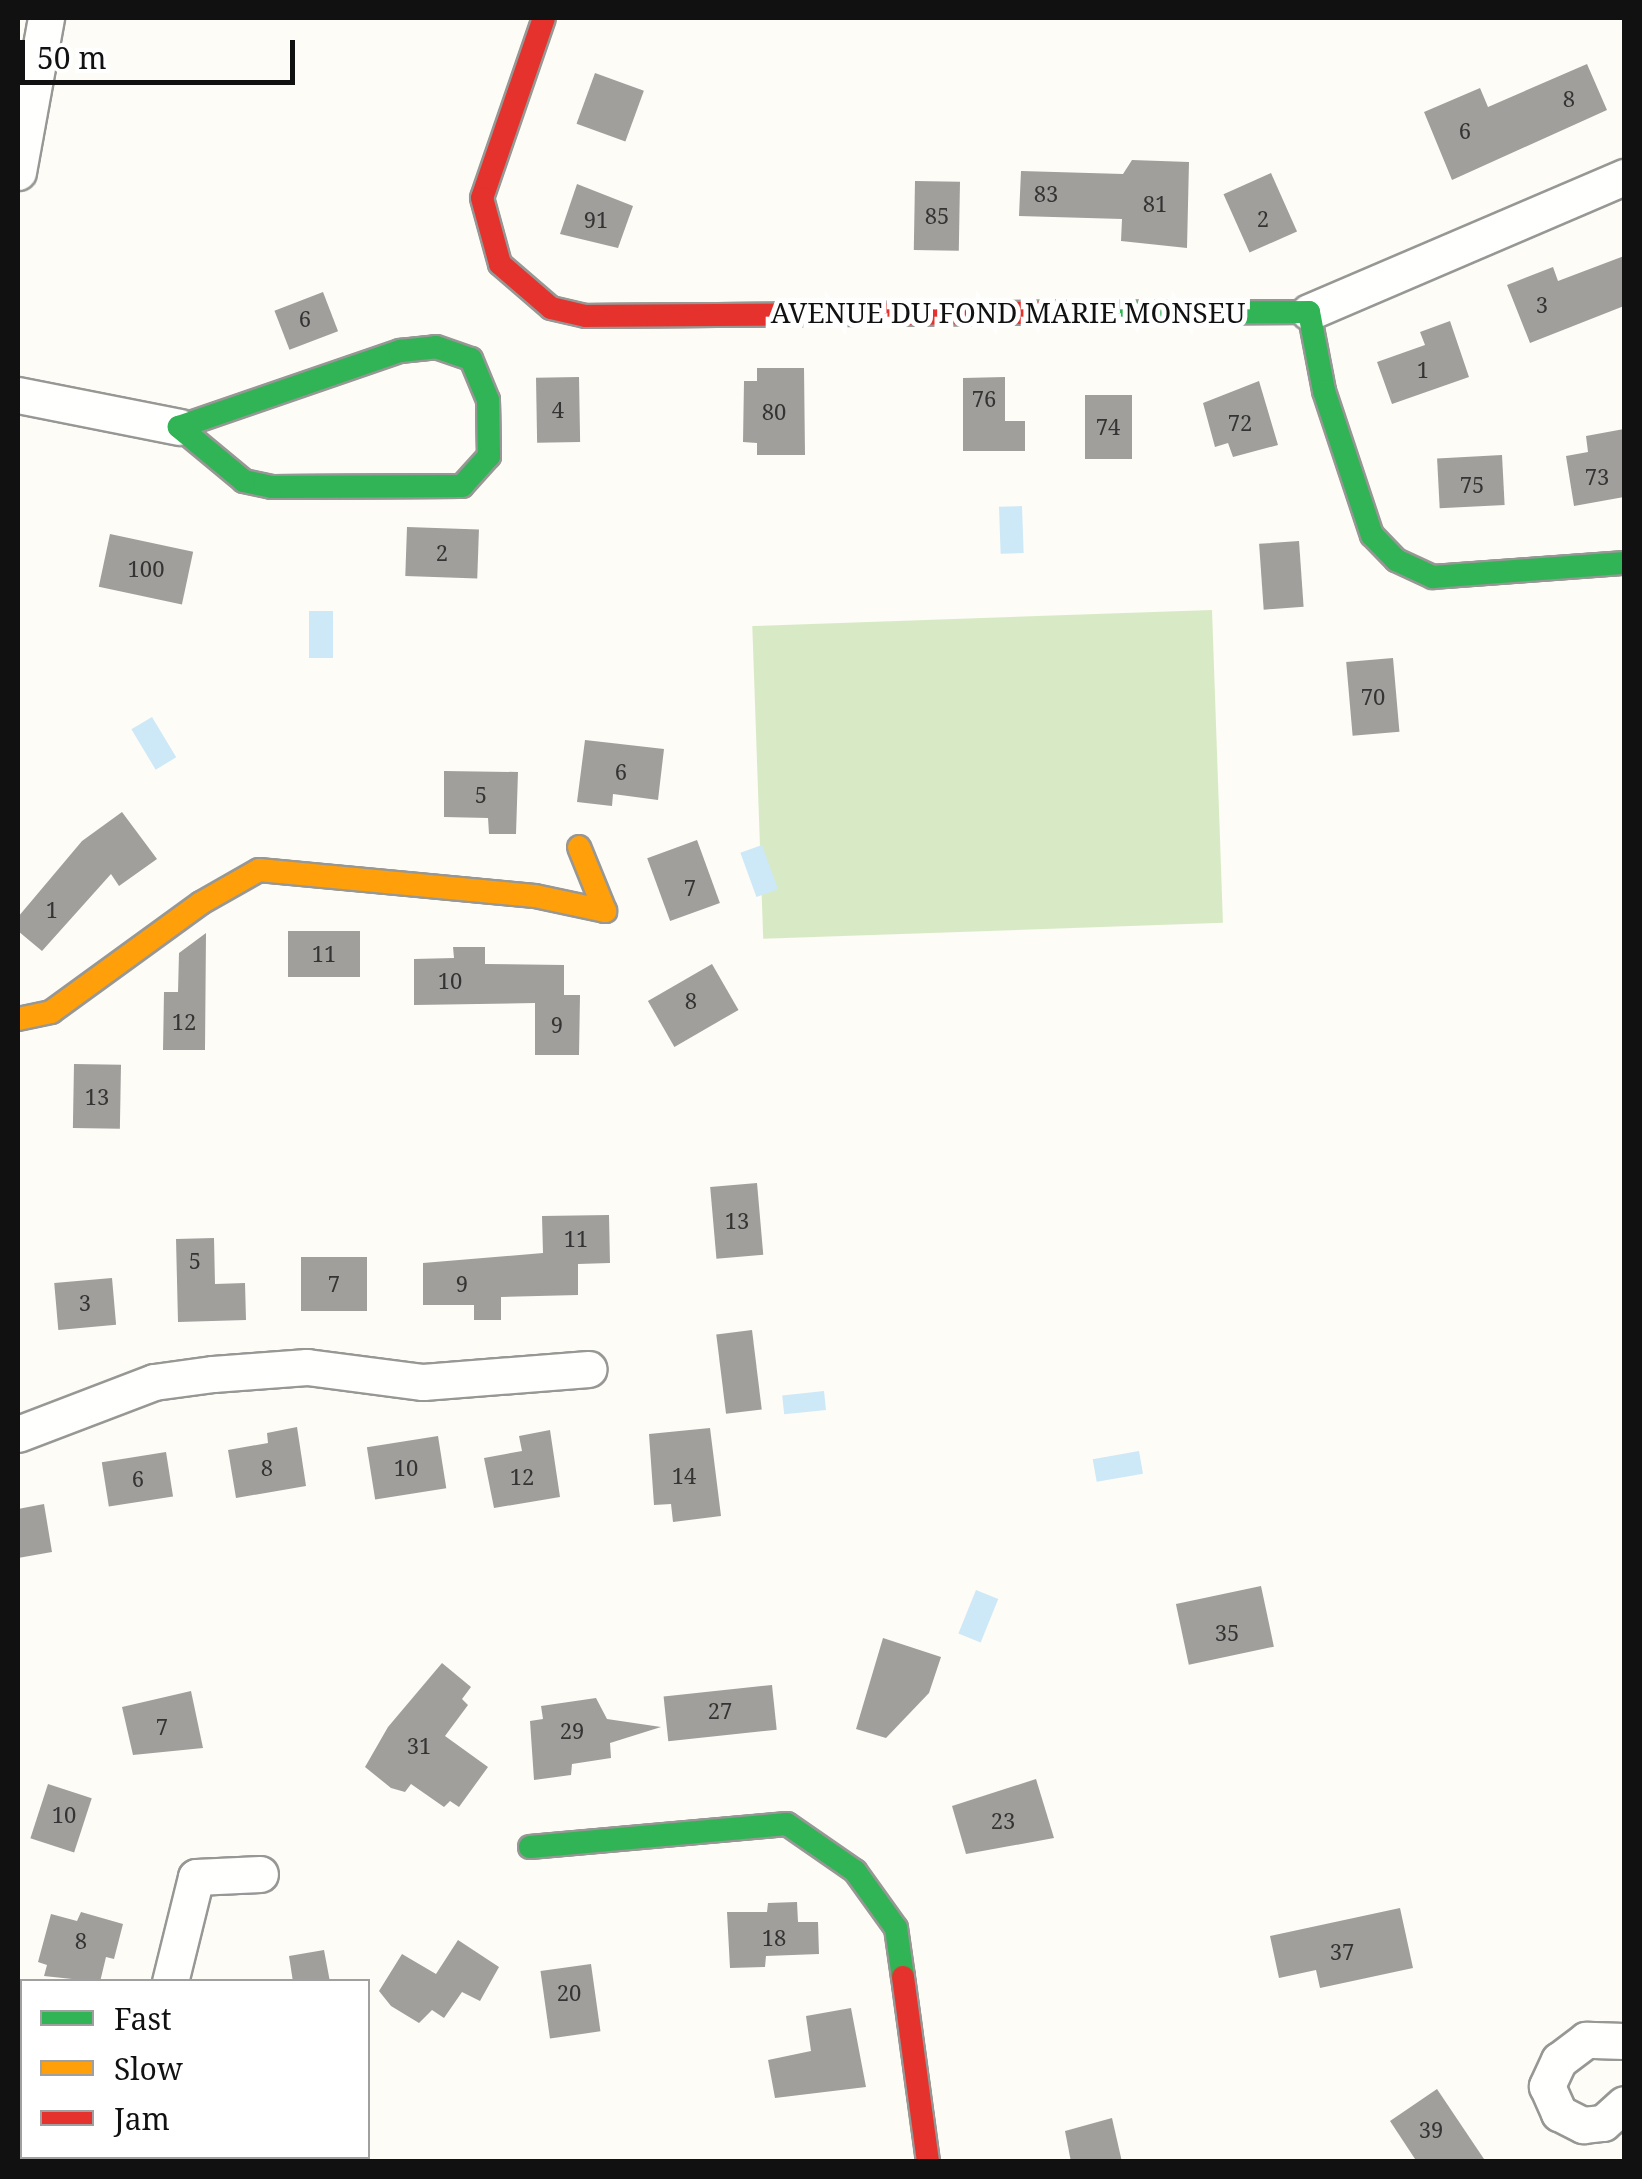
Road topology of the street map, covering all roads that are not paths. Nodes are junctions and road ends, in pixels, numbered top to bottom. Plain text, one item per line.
1 (46, 18) edge
2 (534, 20) edge
3 (18, 172) edge
4 (1624, 176) edge
5 (1309, 312) junction
6 (18, 395) edge
7 (179, 427) junction
8 (1624, 563) edge
9 (579, 846) dead end
10 (18, 1020) edge
11 (588, 1369) dead end
12 (18, 1434) edge
13 (530, 1847) dead end
14 (260, 1874) dead end
15 (171, 1979) edge
16 (1624, 2040) edge
17 (1624, 2104) edge
18 (928, 2162) edge

1 - 3 street
2 - 5 street, AVENUE DU FOND MARIE MONSEU
4 - 5 street
5 - 8 street
6 - 7 street
7 - 7 street
9 - 10 street
11 - 12 street
13 - 18 street
14 - 15 street
16 - 17 street

